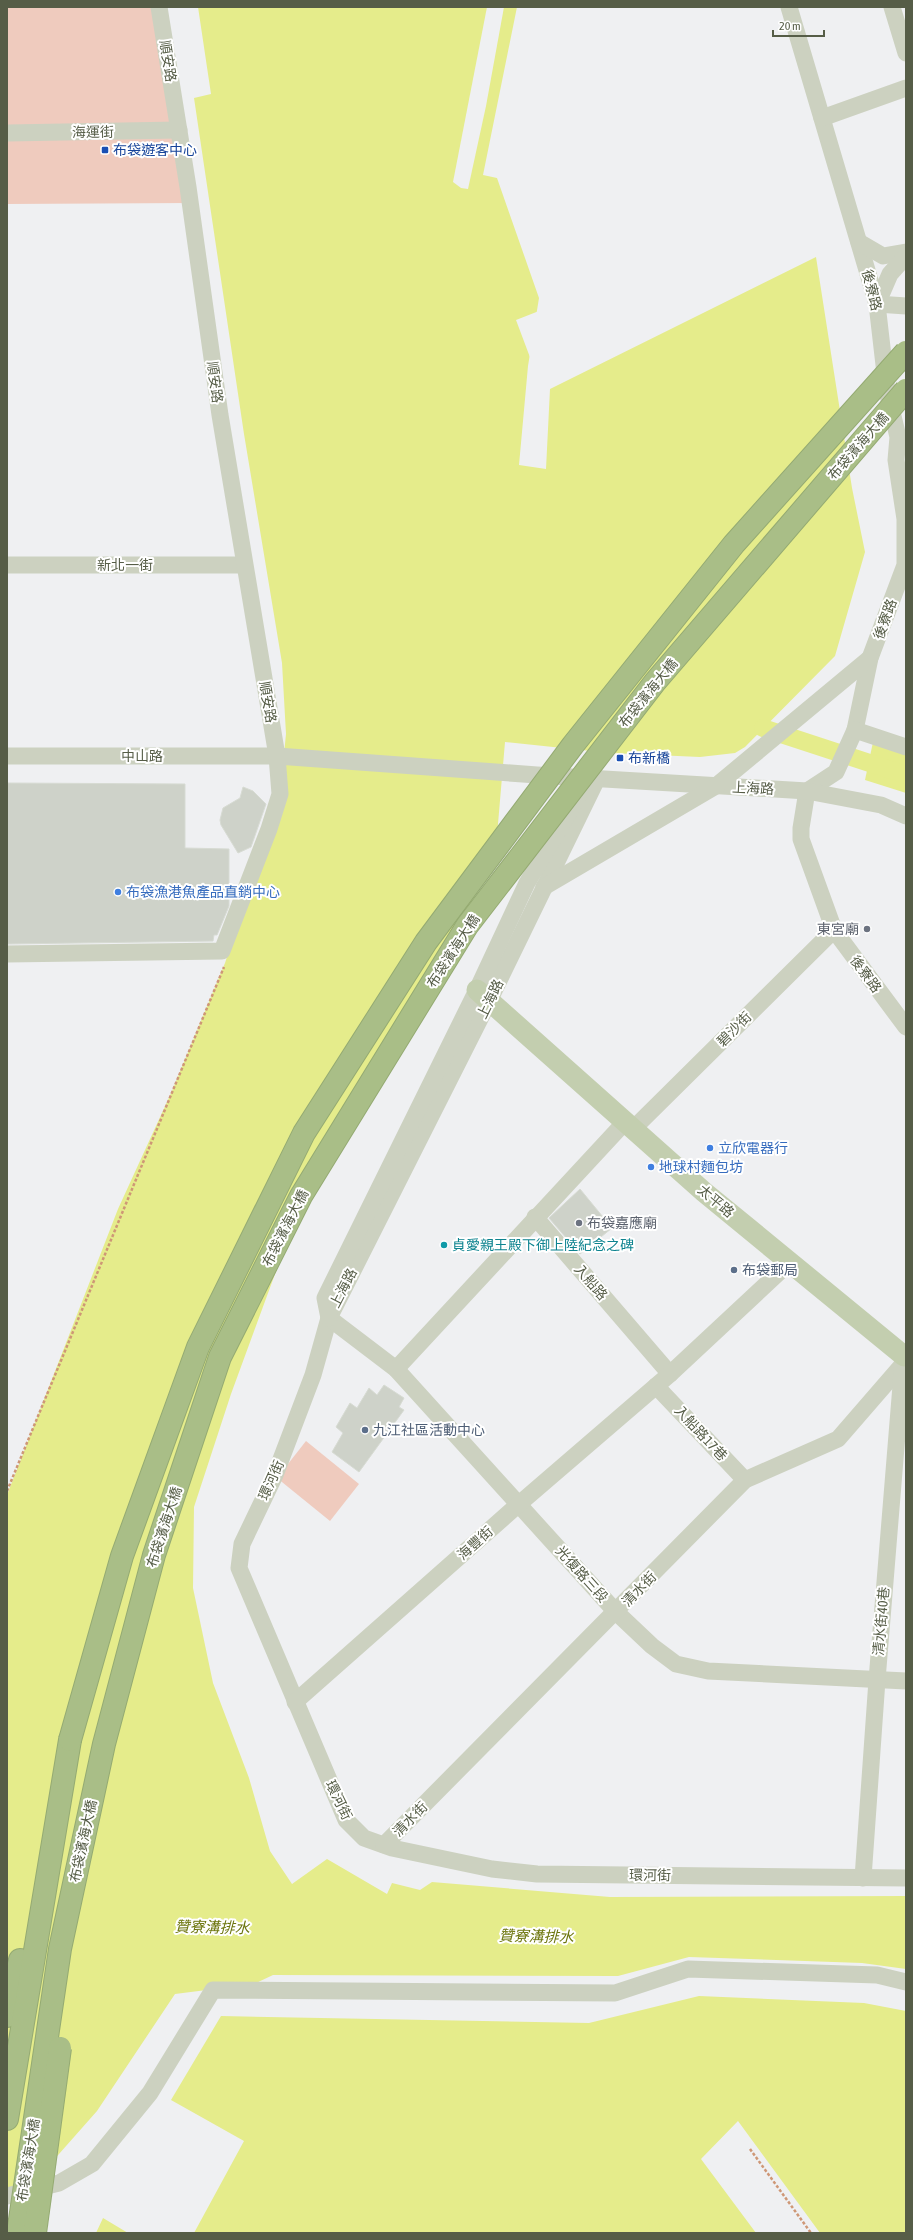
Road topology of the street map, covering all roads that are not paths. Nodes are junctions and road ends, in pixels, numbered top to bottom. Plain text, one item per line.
1 (159, 7) edge
2 (789, 7) edge
3 (892, 7) edge
4 (906, 53) edge
5 (906, 88) edge
6 (822, 118) junction
7 (179, 130) junction
8 (7, 133) edge
9 (859, 242) junction
10 (906, 252) edge
11 (906, 256) edge
12 (877, 304) junction
13 (906, 306) edge
14 (906, 352) edge
15 (906, 390) edge
16 (902, 432) edge
17 (901, 458) edge
18 (904, 491) edge
19 (905, 564) edge
20 (7, 565) edge
21 (244, 565) junction
22 (870, 658) junction
23 (855, 730) junction
24 (906, 747) edge
25 (7, 756) edge
26 (277, 756) junction
27 (597, 779) junction
28 (716, 786) junction
29 (807, 791) junction
30 (906, 816) edge
31 (544, 887) junction
32 (834, 930) junction
33 (7, 954) edge
34 (483, 996) junction
35 (906, 1027) edge
36 (629, 1125) junction
37 (535, 1217) junction
38 (790, 1262) junction
39 (328, 1318) junction
40 (904, 1359) edge
41 (396, 1369) junction
42 (670, 1374) junction
43 (656, 1386) junction
44 (745, 1480) junction
45 (519, 1504) junction
46 (616, 1612) junction
47 (877, 1680) junction
48 (906, 1681) edge
49 (296, 1702) junction
50 (70, 1740) junction
51 (104, 1744) junction
52 (384, 1845) junction
53 (864, 1878) junction
54 (906, 1878) edge
55 (906, 1982) edge
56 (7, 2016) edge
57 (7, 2119) edge
58 (7, 2196) edge
59 (18, 2233) edge
60 (35, 2233) edge

1 - 7 street, 順安路
2 - 6 street, 後寮路
3 - 4 street
5 - 6 street
6 - 9 street, 後寮路
7 - 8 street, 海運街
7 - 21 street, 順安路
9 - 10 street
9 - 12 street, 後寮路
11 - 12 street
12 - 13 street
12 - 16 street, 後寮路
14 - 50 highway, 布袋濱海大橋, bridge
15 - 51 highway, 布袋濱海大橋, bridge
16 - 17 street, 後寮路
17 - 18 street, 後寮路
18 - 19 street, 後寮路
19 - 22 street, 後寮路
20 - 21 street, 新北一街
21 - 26 street, 順安路
22 - 23 street, 後寮路
22 - 28 street
23 - 24 street
23 - 29 street, 後寮路
25 - 26 street, 中山路
26 - 27 street, 上海路
26 - 33 street, 順安路
27 - 28 street, 上海路
27 - 31 street, 上海路
27 - 34 street, 上海路
28 - 29 street, 上海路
28 - 31 street
29 - 30 street, 上海路
29 - 32 street, 後寮路
31 - 34 street, 上海路
32 - 35 street, 後寮路
32 - 36 street, 碧沙街
34 - 36 main road, 太平路
34 - 39 street, 上海路
36 - 37 street
36 - 38 main road, 太平路
37 - 41 street
37 - 42 street, 入船路
38 - 40 main road, 太平路
38 - 42 street
39 - 41 street, 光復路三段
39 - 49 street, 環河街
40 - 44 street, 清水街
40 - 47 street, 清水街40巷
41 - 45 street, 光復路三段
42 - 43 street
43 - 44 street, 入船路17巷
43 - 45 street, 海豐街
44 - 46 street, 清水街
45 - 46 street, 光復路三段
45 - 49 street, 海豐街
46 - 47 street, 光復路三段
46 - 52 street, 清水街
47 - 48 street, 光復路三段
47 - 53 street, 清水街40巷
49 - 52 street, 環河街
50 - 56 highway
50 - 57 highway, 布袋濱海大橋
51 - 59 highway, 布袋濱海大橋, bridge
51 - 60 highway, bridge
52 - 53 street, 環河街
53 - 54 street, 環河街
55 - 58 street

